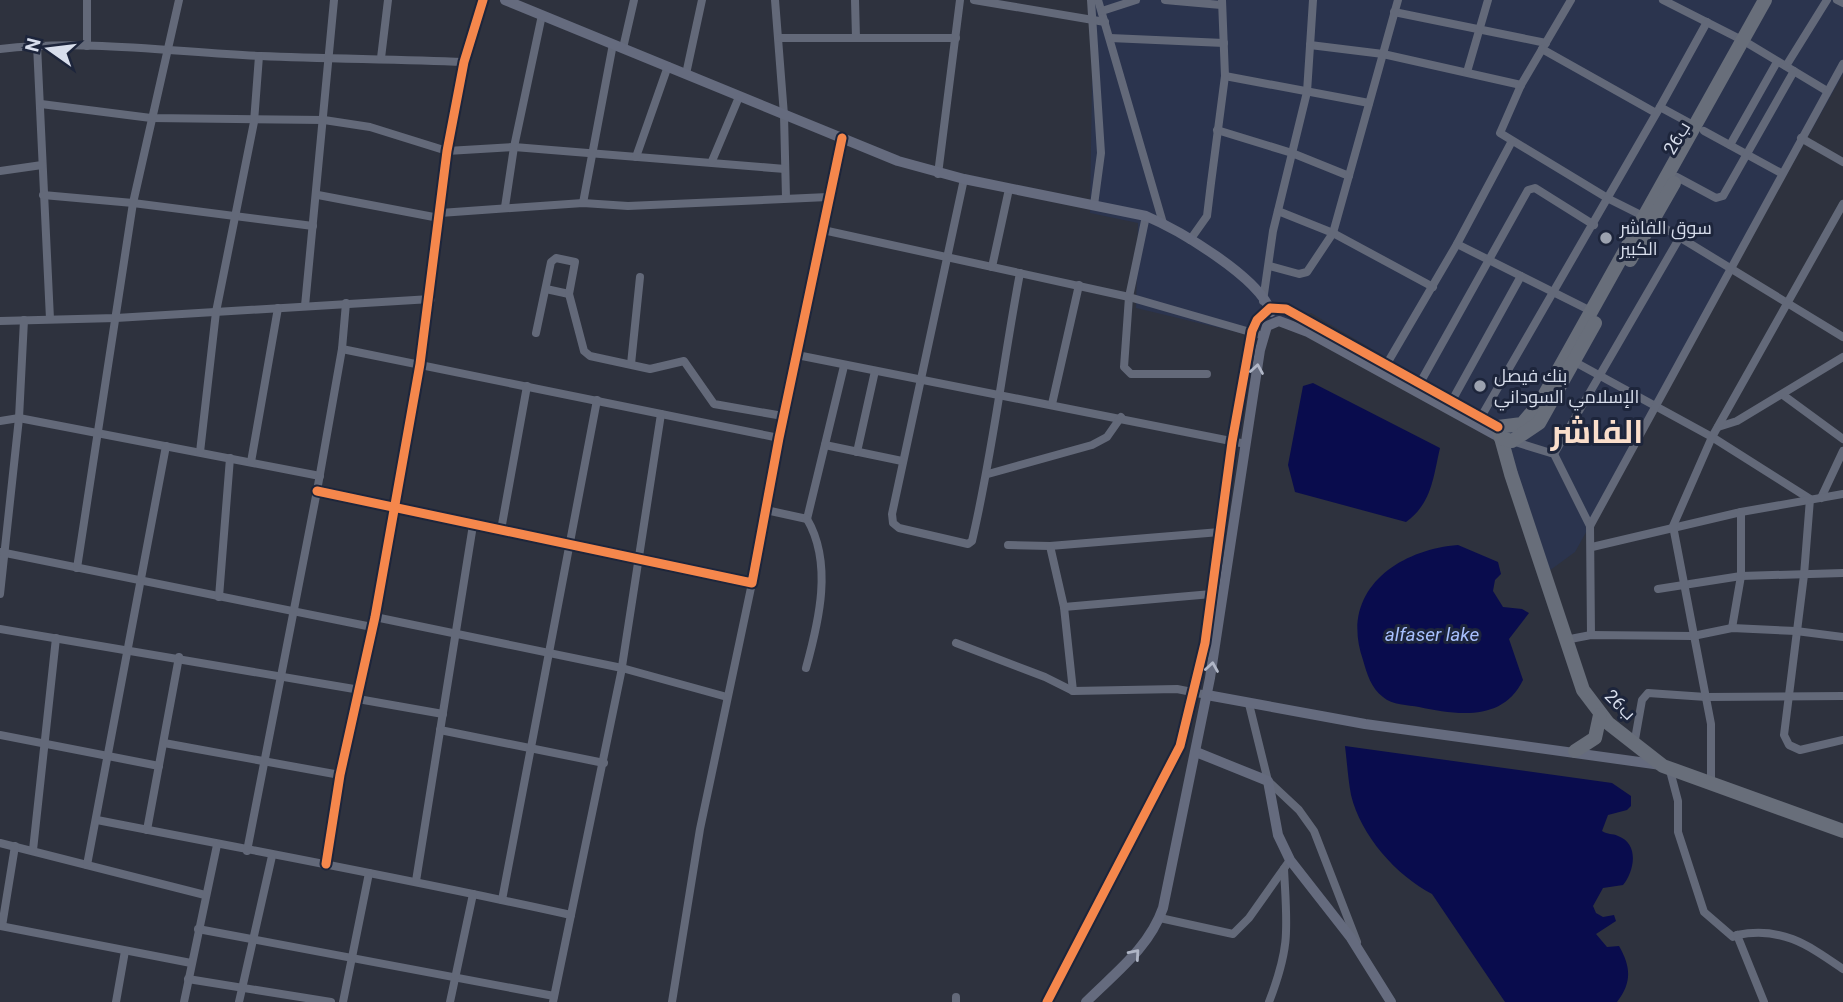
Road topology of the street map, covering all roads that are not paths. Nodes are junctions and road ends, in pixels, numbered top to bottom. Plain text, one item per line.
1 (87, 0) edge
2 (179, 0) edge
3 (334, 0) edge
4 (388, 0) edge
5 (483, 0) edge
6 (505, 0) edge
7 (634, 0) edge
8 (702, 0) edge
9 (775, 0) edge
10 (855, 0) edge
11 (960, 0) edge
12 (974, 0) edge
13 (1091, 0) edge
14 (1098, 0) edge
15 (1136, 0) edge
16 (1165, 0) edge
17 (1313, 0) edge
18 (1398, 0) edge
19 (1488, 0) edge
20 (1569, 0) edge
21 (1662, 0) edge
22 (1765, 0) edge
23 (1773, 0) edge
24 (1827, 0) edge
25 (1837, 0) edge
26 (1221, 3) edge
27 (1843, 4) edge
28 (1102, 11) junction
29 (1394, 12) junction
30 (542, 15) junction
31 (1092, 20) junction
32 (1105, 22) junction
33 (1707, 22) junction
34 (1479, 28) junction
35 (779, 38) junction
36 (856, 38) junction
37 (956, 38) junction
38 (1110, 38) junction
39 (1746, 42) junction
40 (1224, 43) junction
41 (37, 45) junction
42 (87, 46) junction
43 (618, 46) junction
44 (1310, 46) junction
45 (1544, 46) junction
46 (167, 48) junction
47 (0, 49) edge
48 (1382, 54) junction
49 (259, 56) junction
50 (329, 58) junction
51 (381, 58) junction
52 (464, 62) junction
53 (1843, 64) edge
54 (668, 66) junction
55 (1785, 66) junction
56 (1467, 72) junction
57 (686, 74) junction
58 (1225, 76) junction
59 (1521, 85) junction
60 (1827, 91) junction
61 (1307, 92) junction
62 (739, 97) junction
63 (1369, 103) junction
64 (41, 104) junction
65 (1658, 110) junction
66 (784, 115) junction
67 (150, 118) junction
68 (324, 120) junction
69 (254, 122) junction
70 (1699, 128) junction
71 (1217, 130) junction
72 (842, 138) junction
73 (1801, 138) junction
74 (1512, 141) junction
75 (1730, 145) junction
76 (514, 147) junction
77 (447, 151) junction
78 (1292, 153) junction
79 (591, 154) junction
80 (1747, 155) junction
81 (636, 157) junction
82 (712, 161) junction
83 (1843, 163) edge
84 (42, 165) junction
85 (785, 169) junction
86 (0, 171) edge
87 (1782, 173) junction
88 (938, 174) junction
89 (1349, 176) junction
90 (1677, 177) junction
91 (964, 180) junction
92 (1009, 189) junction
93 (43, 195) junction
94 (318, 195) junction
95 (828, 197) junction
96 (786, 198) junction
97 (1609, 199) junction
98 (133, 203) junction
99 (583, 203) junction
100 (1843, 204) edge
101 (1094, 205) junction
102 (505, 207) junction
103 (1278, 211) junction
104 (237, 216) junction
105 (440, 216) junction
106 (1146, 216) junction
107 (1648, 218) junction
108 (1163, 223) junction
109 (1594, 225) junction
110 (313, 226) junction
111 (823, 230) junction
112 (1333, 233) junction
113 (1679, 237) junction
114 (1190, 240) junction
115 (1457, 244) junction
116 (946, 257) junction
117 (1490, 259) junction
118 (1270, 266) junction
119 (992, 267) junction
120 (1733, 270) junction
121 (1020, 273) junction
122 (1521, 276) junction
123 (640, 277) dead end
124 (1079, 285) junction
125 (1433, 287) junction
126 (546, 289) junction
127 (1554, 293) junction
128 (569, 294) junction
129 (1129, 297) junction
130 (430, 299) junction
131 (346, 303) junction
132 (1267, 304) junction
133 (1786, 304) junction
134 (305, 306) junction
135 (278, 308) junction
136 (1591, 310) junction
137 (216, 312) junction
138 (116, 318) junction
139 (50, 319) junction
140 (23, 320) junction
141 (0, 321) edge
142 (1273, 322) junction
143 (1252, 331) junction
144 (537, 333) dead end
145 (1264, 336) junction
146 (1843, 337) edge
147 (342, 349) junction
148 (797, 355) junction
149 (1843, 357) edge
150 (1573, 361) junction
151 (631, 364) junction
152 (420, 365) junction
153 (844, 366) junction
154 (1384, 368) junction
155 (875, 371) junction
156 (1207, 374) dead end
157 (1598, 374) junction
158 (921, 378) junction
159 (1420, 383) junction
160 (527, 386) junction
161 (998, 393) junction
162 (1241, 393) junction
163 (1783, 395) junction
164 (1253, 396) junction
165 (597, 400) junction
166 (1052, 404) junction
167 (1450, 404) junction
168 (1657, 406) junction
169 (661, 414) junction
170 (783, 416) junction
171 (1121, 417) junction
172 (1481, 417) junction
173 (19, 418) junction
174 (0, 421) edge
175 (1717, 427) junction
176 (98, 432) junction
177 (1509, 434) junction
178 (1712, 437) junction
179 (779, 438) junction
180 (1843, 439) edge
181 (1232, 442) junction
182 (1246, 444) junction
183 (825, 445) junction
184 (166, 446) junction
185 (1843, 451) edge
186 (200, 452) junction
187 (857, 452) junction
188 (1554, 454) junction
189 (230, 458) junction
190 (902, 461) junction
191 (251, 462) junction
192 (988, 474) junction
193 (320, 476) junction
194 (317, 491) junction
195 (1843, 494) edge
196 (1821, 498) junction
197 (1810, 499) junction
198 (395, 508) junction
199 (766, 510) junction
200 (1229, 512) junction
201 (1741, 512) junction
202 (807, 519) junction
203 (472, 525) junction
204 (1590, 526) junction
205 (1673, 526) junction
206 (501, 530) junction
207 (1220, 532) junction
208 (1008, 545) dead end
209 (569, 546) junction
210 (1050, 546) junction
211 (1592, 548) junction
212 (2, 553) edge
213 (639, 559) junction
214 (77, 568) junction
215 (1843, 573) edge
216 (1804, 575) junction
217 (1741, 576) junction
218 (142, 583) junction
219 (752, 583) junction
220 (1685, 585) junction
221 (1658, 589) dead end
222 (1223, 593) junction
223 (0, 594) edge
224 (1211, 594) junction
225 (219, 597) junction
226 (1064, 607) junction
227 (295, 610) junction
228 (373, 622) junction
229 (1732, 628) junction
230 (0, 629) edge
231 (1796, 631) junction
232 (456, 634) junction
233 (1591, 635) junction
234 (1693, 636) junction
235 (1843, 637) edge
236 (56, 638) junction
237 (1565, 640) junction
238 (956, 643) dead end
239 (1210, 644) junction
240 (130, 650) junction
241 (550, 652) junction
242 (179, 657) junction
243 (622, 668) junction
244 (806, 668) dead end
245 (283, 676) junction
246 (1073, 691) junction
247 (1194, 691) junction
248 (358, 694) junction
249 (1206, 695) junction
250 (1843, 696) edge
251 (727, 697) junction
252 (1706, 697) junction
253 (1789, 697) junction
254 (1249, 704) junction
255 (443, 714) junction
256 (1600, 715) junction
257 (440, 730) junction
258 (0, 735) edge
259 (1843, 740) edge
260 (164, 743) junction
261 (47, 744) junction
262 (1634, 745) junction
263 (1180, 746) junction
264 (533, 749) junction
265 (1575, 751) junction
266 (1196, 752) junction
267 (108, 757) junction
268 (267, 762) junction
269 (604, 763) junction
270 (159, 766) junction
271 (1666, 767) junction
272 (340, 775) junction
273 (1164, 780) junction
274 (1268, 781) junction
275 (1711, 783) junction
276 (1188, 786) junction
277 (97, 820) junction
278 (147, 830) junction
279 (1843, 831) edge
280 (0, 843) edge
281 (216, 845) junction
282 (15, 846) junction
283 (33, 850) junction
284 (247, 851) junction
285 (272, 856) junction
286 (326, 864) junction
287 (1287, 864) junction
288 (87, 865) junction
289 (369, 873) junction
290 (416, 881) junction
291 (473, 894) junction
292 (205, 895) junction
293 (502, 900) junction
294 (571, 915) junction
295 (1160, 918) junction
296 (1, 926) edge
297 (198, 929) junction
298 (1737, 935) junction
299 (252, 938) junction
300 (124, 951) junction
301 (1362, 954) junction
302 (352, 957) junction
303 (191, 963) junction
304 (1843, 970) edge
305 (455, 978) junction
306 (188, 979) junction
307 (242, 987) junction
308 (554, 999) edge
309 (1388, 1000) edge
310 (116, 1002) edge
311 (184, 1002) edge
312 (239, 1002) edge
313 (331, 1002) edge
314 (343, 1002) edge
315 (450, 1002) edge
316 (671, 1002) edge
317 (1047, 1002) edge
318 (1086, 1002) edge
319 (1269, 1002) edge
320 (1764, 1002) edge

1 - 42 street
2 - 46 street
3 - 50 street
4 - 51 street
5 - 52 street
6 - 30 street
7 - 43 street
8 - 57 street
9 - 35 street
10 - 36 street
11 - 37 street
12 - 31 street
13 - 31 street
14 - 28 street
15 - 28 street
16 - 26 street
17 - 44 street
18 - 29 street
19 - 34 street
20 - 45 street
21 - 33 street
22 - 39 highway, 26ب
23 - 39 highway, 26ب
24 - 55 street
25 - 27 street
26 - 40 street
28 - 32 street
29 - 34 street
29 - 48 street
30 - 43 street
30 - 76 street
31 - 32 street
31 - 101 street
32 - 38 street
33 - 39 street
33 - 65 street
34 - 45 street
34 - 56 street
35 - 36 street
35 - 66 street
36 - 37 street
37 - 88 street
38 - 40 street
38 - 108 street
39 - 55 street
39 - 70 highway, 26ب
40 - 58 street
41 - 42 street
41 - 47 street
41 - 64 street
42 - 46 street
43 - 54 street
43 - 79 street
44 - 48 street
44 - 61 street
45 - 59 street
45 - 65 street
46 - 49 street
46 - 67 street
48 - 56 street
48 - 63 street
49 - 50 street
49 - 69 street
50 - 51 street
50 - 68 street
51 - 52 street
52 - 77 street
53 - 60 street
54 - 57 street
54 - 81 street
55 - 60 street
55 - 75 street
55 - 80 street
56 - 59 street
57 - 62 street
58 - 61 street
58 - 71 street
59 - 74 street
60 - 73 street
61 - 63 street
61 - 78 street
62 - 66 street
62 - 82 street
63 - 89 street
64 - 67 street
64 - 84 street
65 - 70 street
65 - 97 street
66 - 72 street
66 - 85 street
67 - 69 street
67 - 98 street
68 - 69 street
68 - 77 street
68 - 94 street
69 - 104 street
70 - 75 street
70 - 90 highway, 26ب
70 - 107 highway, 26ب
71 - 78 street
71 - 114 street
72 - 88 street
72 - 95 street
73 - 83 street
73 - 87 street
74 - 97 street
74 - 115 street
75 - 80 street
76 - 77 street
76 - 79 street
76 - 102 street
77 - 105 street
78 - 89 street
78 - 103 street
79 - 81 street
79 - 99 street
80 - 87 street
80 - 90 street
81 - 82 street
82 - 85 street
84 - 86 street
84 - 93 street
85 - 96 street
87 - 120 street
88 - 91 street
89 - 112 street
90 - 107 highway, 26ب
91 - 92 street
91 - 116 street
92 - 101 street
92 - 119 street
93 - 98 street
93 - 139 street
94 - 105 street
94 - 110 street
95 - 96 street
95 - 111 street
96 - 99 street
97 - 107 street
97 - 109 street
98 - 104 street
98 - 138 street
99 - 102 street
100 - 133 street
101 - 106 street
102 - 105 street
103 - 112 street
103 - 118 street
104 - 110 street
104 - 137 street
105 - 130 street
106 - 108 street
106 - 129 street
107 - 113 street
107 - 136 highway, 26ب
107 - 150 highway, 26ب
108 - 114 street
109 - 117 street
109 - 127 street
110 - 134 street
111 - 116 street
111 - 148 street
112 - 118 street
112 - 125 street
113 - 120 street
113 - 157 street
114 - 132 street
115 - 117 street
115 - 125 street
116 - 119 street
116 - 158 street
117 - 122 street
117 - 159 street
118 - 132 street
119 - 121 street
120 - 133 street
120 - 168 street
121 - 124 street
121 - 161 street
122 - 127 street
122 - 167 street
123 - 151 street
124 - 129 street
124 - 166 street
125 - 154 street
126 - 128 street
126 - 128 street
126 - 144 street
127 - 136 street
127 - 172 street
128 - 151 street
129 - 143 street
129 - 156 street
130 - 131 street
130 - 152 street
131 - 134 street
131 - 147 street
132 - 142 street
132 - 143 street
132 - 154 street
133 - 146 street
133 - 175 street
134 - 135 street
135 - 137 street
135 - 191 street
136 - 177 highway, 26ب
137 - 138 street
137 - 186 street
138 - 139 street
138 - 176 street
139 - 140 street
140 - 141 street
140 - 173 street
142 - 145 street
142 - 154 street
143 - 145 street
143 - 162 street
164 -> 145 street
147 - 152 street
147 - 193 street
148 - 153 street
148 - 170 street
149 - 163 street
150 - 157 street
150 - 177 highway, 26ب
151 - 170 street
152 - 160 street
152 - 198 street
153 - 155 street
153 - 183 street
154 - 159 street
154 - 167 street
155 - 158 street
155 - 187 street
157 - 168 street
157 - 188 street
158 - 161 street
158 - 190 street
159 - 167 street
160 - 165 street
160 - 206 street
161 - 166 street
161 - 192 street
162 - 164 street
162 - 181 street
163 - 175 street
163 - 180 street
164 - 182 street
165 - 169 street
165 - 209 street
166 - 171 street
167 - 172 street
167 - 177 street
168 - 178 street
168 - 204 street
169 - 179 street
169 - 213 street
170 - 179 street
171 - 181 street
171 - 192 street
172 - 177 street
173 - 174 street
173 - 176 street
173 - 212 street
175 - 178 street
176 - 184 street
176 - 214 street
177 - 188 street
177 - 237 highway, 26ب
178 - 197 street
178 - 205 street
179 - 199 street
181 - 182 street
181 - 200 street
182 - 200 street
183 - 187 street
183 - 202 street
184 - 186 street
184 - 218 street
185 - 196 street
186 - 189 street
187 - 190 street
188 - 204 street
189 - 191 street
189 - 225 street
190 - 192 street
191 - 193 street
193 - 194 street
194 - 198 street
194 - 227 street
195 - 196 street
196 - 197 street
197 - 201 street
197 - 216 street
198 - 203 street
198 - 228 street
199 - 202 street
199 - 219 street
200 - 207 street
200 - 222 street
201 - 205 street
201 - 217 street
202 - 244 street
203 - 206 street
203 - 232 street
204 - 211 street
205 - 211 street
205 - 220 street
206 - 209 street
207 - 210 street
207 - 224 street
208 - 210 street
209 - 213 street
209 - 241 street
210 - 226 street
211 - 233 street
212 - 214 street
212 - 223 street
213 - 219 street
213 - 243 street
214 - 218 street
215 - 216 street
216 - 217 street
216 - 231 street
217 - 220 street
217 - 229 street
218 - 225 street
218 - 240 street
219 - 251 street
220 - 221 street
220 - 234 street
222 - 224 street
222 - 239 street
224 - 226 street
224 - 239 street
225 - 227 street
226 - 246 street
227 - 228 street
227 - 245 street
228 - 232 street
228 - 248 street
229 - 231 street
229 - 234 street
230 - 236 street
231 - 235 street
231 - 253 street
232 - 241 street
232 - 255 street
233 - 234 street
233 - 237 street
234 - 252 street
236 - 240 street
236 - 261 street
237 - 256 highway, 26ب
238 - 246 street
239 - 247 street
249 -> 239 street
240 - 242 street
240 - 267 street
241 - 243 street
241 - 264 street
242 - 245 street
242 - 260 street
243 - 251 street
243 - 269 street
245 - 248 street
245 - 268 street
246 - 247 street
247 - 249 street
247 - 263 street
248 - 255 street
248 - 272 street
249 - 254 street
249 - 266 street
250 - 253 street
251 - 316 street
252 - 253 street
252 - 262 street
252 - 275 street
253 - 259 street
254 - 265 street
254 - 274 street
255 - 257 street
256 - 262 highway, 26ب
256 - 265 highway
257 - 264 street
257 - 290 street
258 - 261 street
260 - 268 street
260 - 270 street
261 - 267 street
261 - 283 street
262 - 271 highway, 26ب
263 - 266 street
263 - 273 street
264 - 269 street
264 - 293 street
265 - 271 street
266 - 274 street
266 - 276 street
267 - 270 street
267 - 277 street
268 - 272 street
268 - 284 street
269 - 294 street
270 - 278 street
271 - 275 highway, 26ب
271 - 298 street
272 - 286 street
273 - 276 street
273 - 317 street
274 - 287 street
274 - 301 street
275 - 279 highway, 26ب
276 - 295 street
277 - 278 street
277 - 288 street
278 - 281 street
280 - 282 street
281 - 284 street
281 - 292 street
282 - 283 street
282 - 296 street
283 - 288 street
284 - 285 street
285 - 286 street
285 - 299 street
286 - 289 street
287 - 295 street
287 - 301 street
287 - 319 street
288 - 292 street
289 - 290 street
289 - 302 street
290 - 291 street
291 - 293 street
291 - 305 street
292 - 297 street
293 - 294 street
294 - 308 street
318 -> 295 street
296 - 300 street
297 - 299 street
297 - 303 street
298 - 304 street
298 - 320 street
299 - 302 street
299 - 307 street
300 - 303 street
300 - 310 street
301 - 309 street
302 - 305 street
302 - 314 street
303 - 306 street
305 - 308 street
305 - 315 street
306 - 307 street
306 - 311 street
307 - 312 street
307 - 313 street

